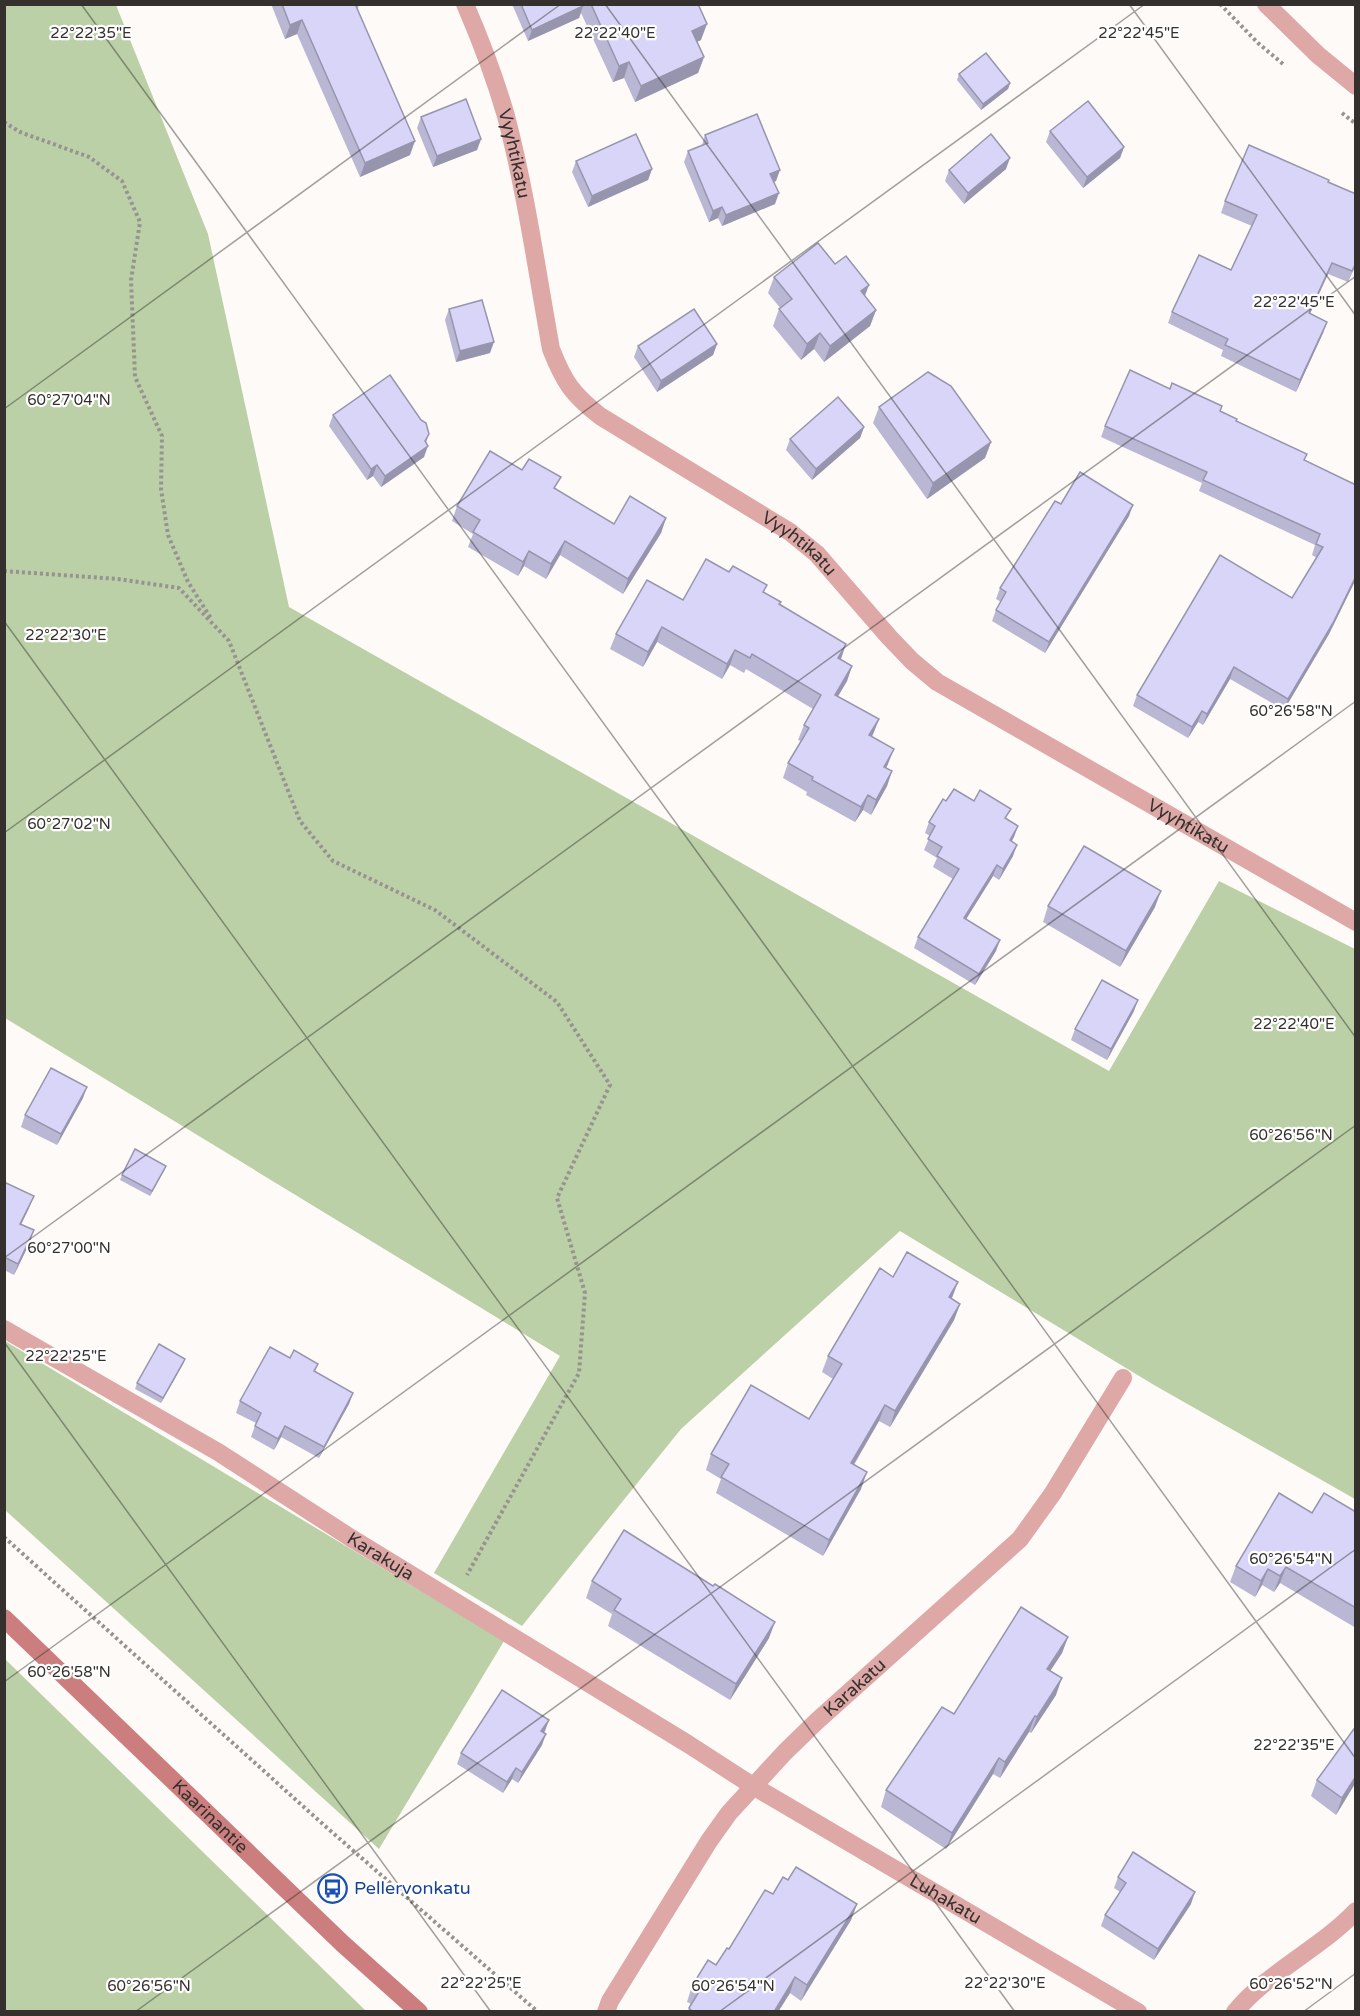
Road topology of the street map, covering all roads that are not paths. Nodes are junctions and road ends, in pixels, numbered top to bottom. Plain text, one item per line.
1 (465, 4) edge
2 (1266, 4) edge
3 (1356, 86) edge
4 (1356, 922) edge
5 (4, 1329) edge
6 (1124, 1378) dead end
7 (4, 1618) edge
8 (753, 1786) junction
9 (1356, 1911) edge
10 (419, 2012) edge
11 (606, 2012) edge
12 (1138, 2012) edge
13 (1235, 2012) edge

1 - 4 street, Vyyhtikatu
2 - 3 street
5 - 8 street, Karakuja
6 - 8 street, Karakatu
7 - 10 main road, Kaarinantie
8 - 11 street, Karakatu
8 - 12 street, Luhakatu
9 - 13 street

